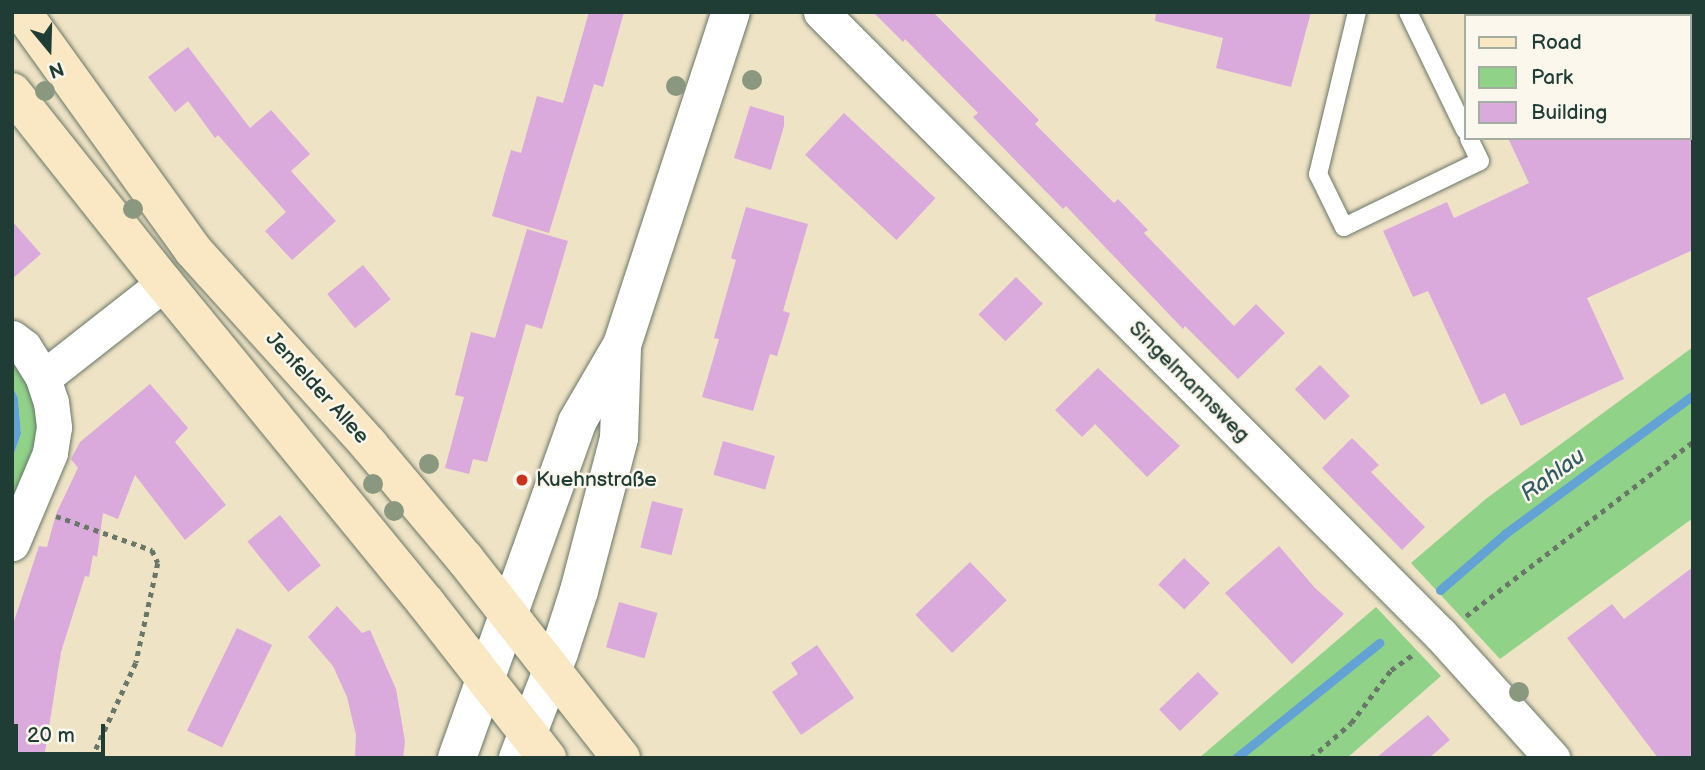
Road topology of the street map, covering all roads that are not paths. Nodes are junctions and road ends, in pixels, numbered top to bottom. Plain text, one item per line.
1 (22, 12) edge
2 (731, 12) edge
3 (821, 12) edge
4 (1357, 12) edge
5 (1408, 12) edge
6 (12, 92) edge
7 (1464, 128) edge
8 (1470, 140) edge
9 (211, 271) junction
10 (164, 283) junction
11 (12, 338) edge
12 (622, 345) junction
13 (43, 378) junction
14 (12, 543) edge
15 (508, 614) junction
16 (552, 670) junction
17 (485, 679) junction
18 (531, 750) edge
19 (457, 758) edge
20 (621, 758) edge
21 (1552, 758) edge

1 - 9 main road, Jenfelder Allee
2 - 12 street
3 - 21 street, Singelmannsweg
4 - 8 lane
5 - 7 lane
6 - 10 main road
9 - 10 main road
9 - 15 main road, Jenfelder Allee
10 - 13 street
10 - 17 main road
11 - 13 street
12 - 15 street
12 - 16 street
13 - 14 street
15 - 16 main road, Jenfelder Allee
15 - 17 street
16 - 18 street
16 - 20 main road, Jenfelder Allee
17 - 18 main road
17 - 19 street

